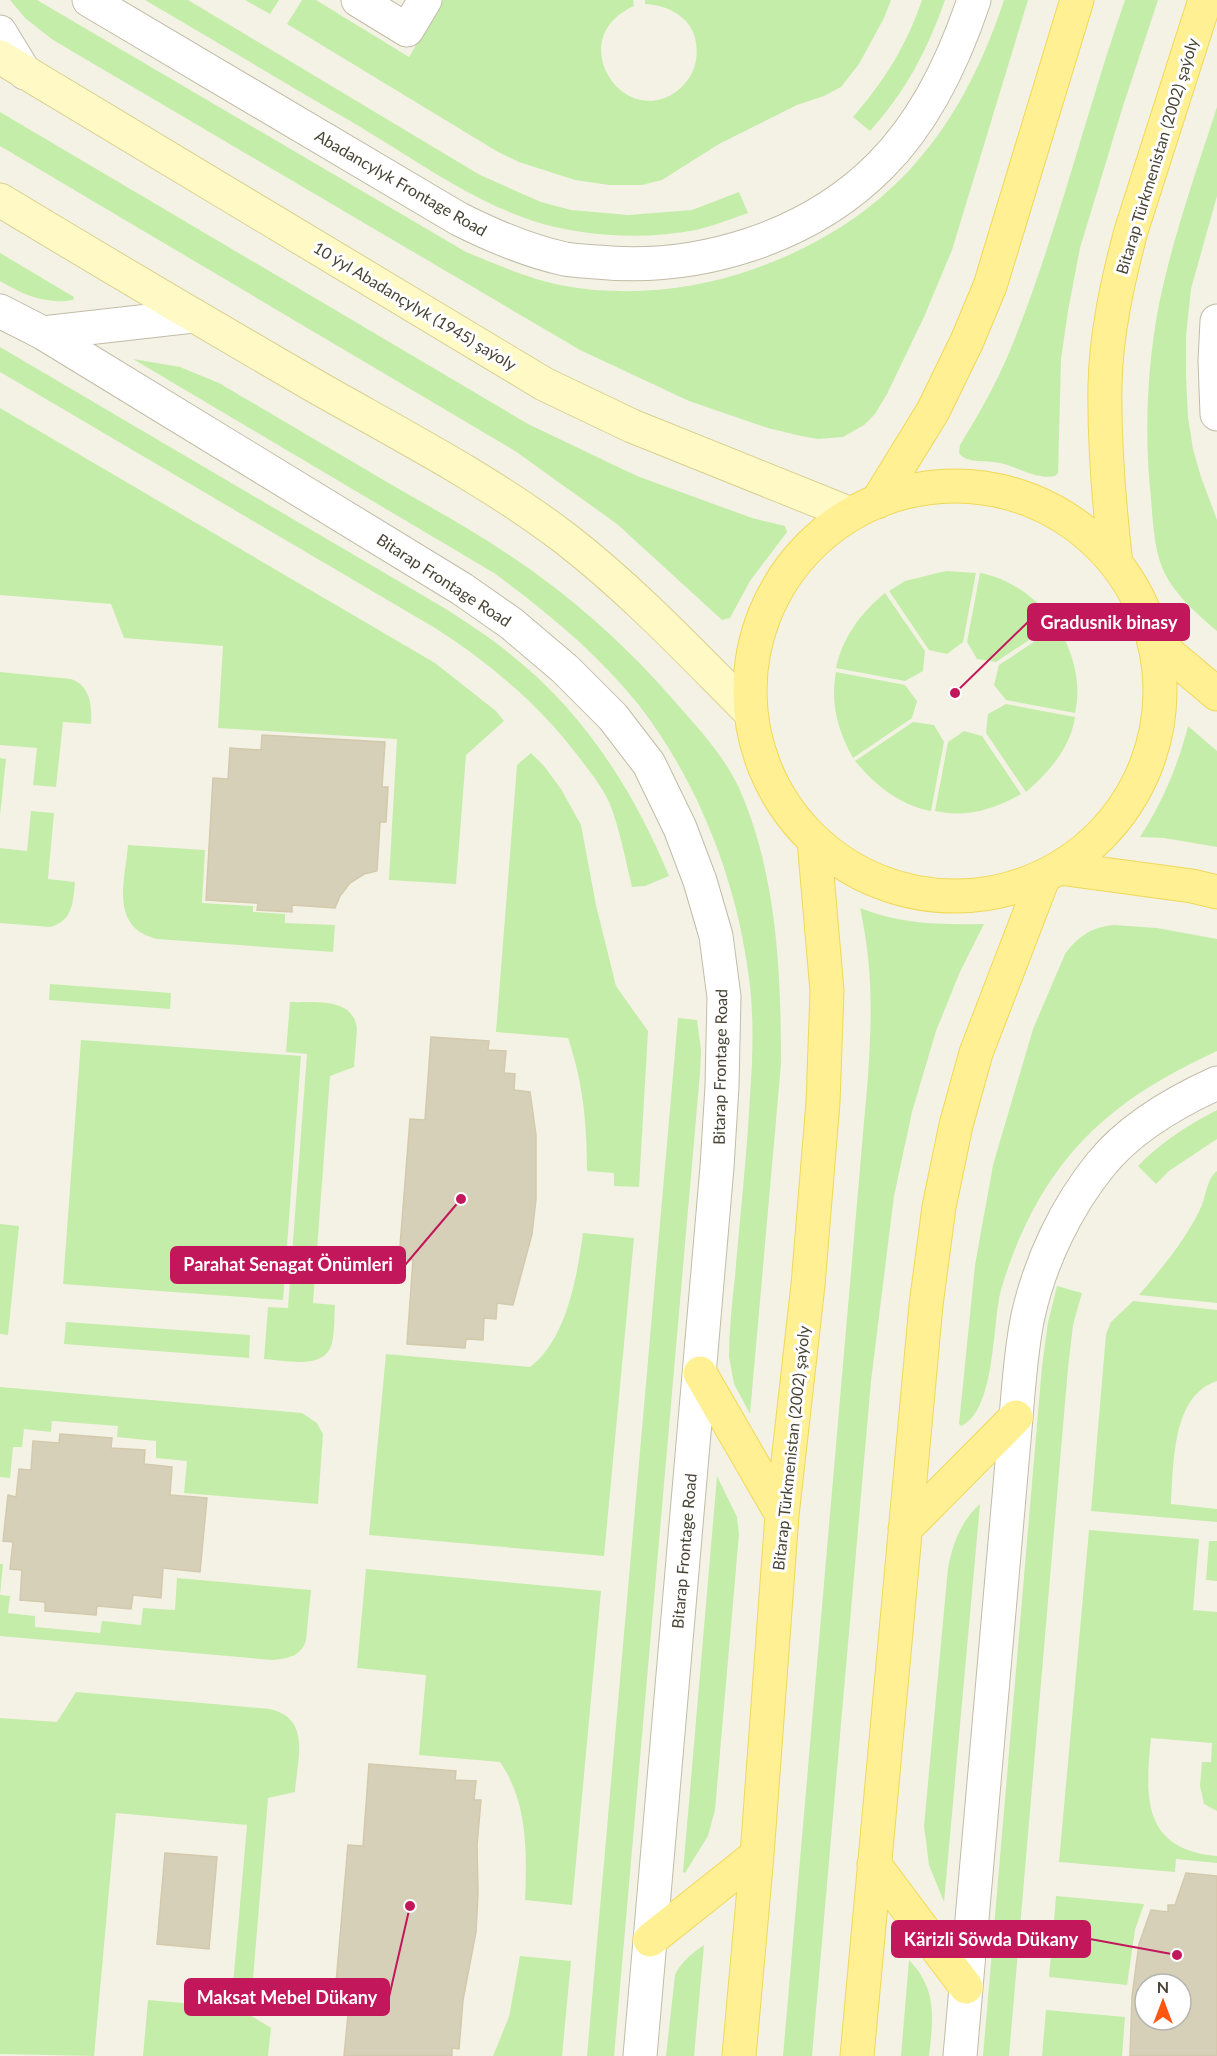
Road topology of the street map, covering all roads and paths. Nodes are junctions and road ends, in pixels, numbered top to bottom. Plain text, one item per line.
1 (89, 0) edge
2 (358, 0) edge
3 (425, 0) edge
4 (974, 0) edge
5 (1077, 0) edge
6 (1205, 0) edge
7 (0, 32) edge
8 (13, 65) edge
9 (0, 200) edge
10 (0, 311) edge
11 (193, 316) junction
12 (1217, 321) edge
13 (43, 333) junction
14 (1217, 414) edge
15 (864, 508) junction
16 (1116, 564) junction
17 (1155, 642) junction
18 (1217, 694) edge
19 (750, 712) junction
20 (814, 840) junction
21 (1052, 872) junction
22 (1217, 892) edge
23 (1217, 1083) edge
24 (700, 1374) junction
25 (1016, 1417) junction
26 (782, 1515) junction
27 (905, 1529) junction
28 (757, 1856) junction
29 (874, 1864) junction
30 (650, 1940) junction
31 (966, 1987) junction
32 (640, 2056) edge
33 (739, 2056) edge
34 (857, 2056) edge
35 (960, 2056) edge

1 - 4 street, Abadancylyk Frontage Road
2 - 3 street
5 - 15 main road
6 - 16 main road, Bitarap Türkmenistan (2002) şaýoly
7 - 8 street
8 - 15 main road, 10 ýyl Abadançylyk (1945) şaýoly
9 - 11 main road
10 - 13 street
11 - 13 street
11 - 19 main road
12 - 14 street
13 - 24 street, Bitarap Frontage Road
15 - 16 main road
15 - 19 main road
16 - 17 main road
17 - 18 main road
17 - 21 main road
19 - 20 main road
20 - 21 main road
20 - 26 main road, Bitarap Türkmenistan (2002) şaýoly
21 - 22 main road
21 - 27 main road
23 - 25 street
24 - 26 main road
24 - 30 street, Bitarap Frontage Road
25 - 27 main road
25 - 31 street
26 - 28 main road, Bitarap Türkmenistan (2002) şaýoly
27 - 29 main road
28 - 30 main road
28 - 33 main road, Bitarap Türkmenistan (2002) şaýoly
29 - 31 main road
29 - 34 main road
30 - 32 street, Bitarap Frontage Road
31 - 35 street

